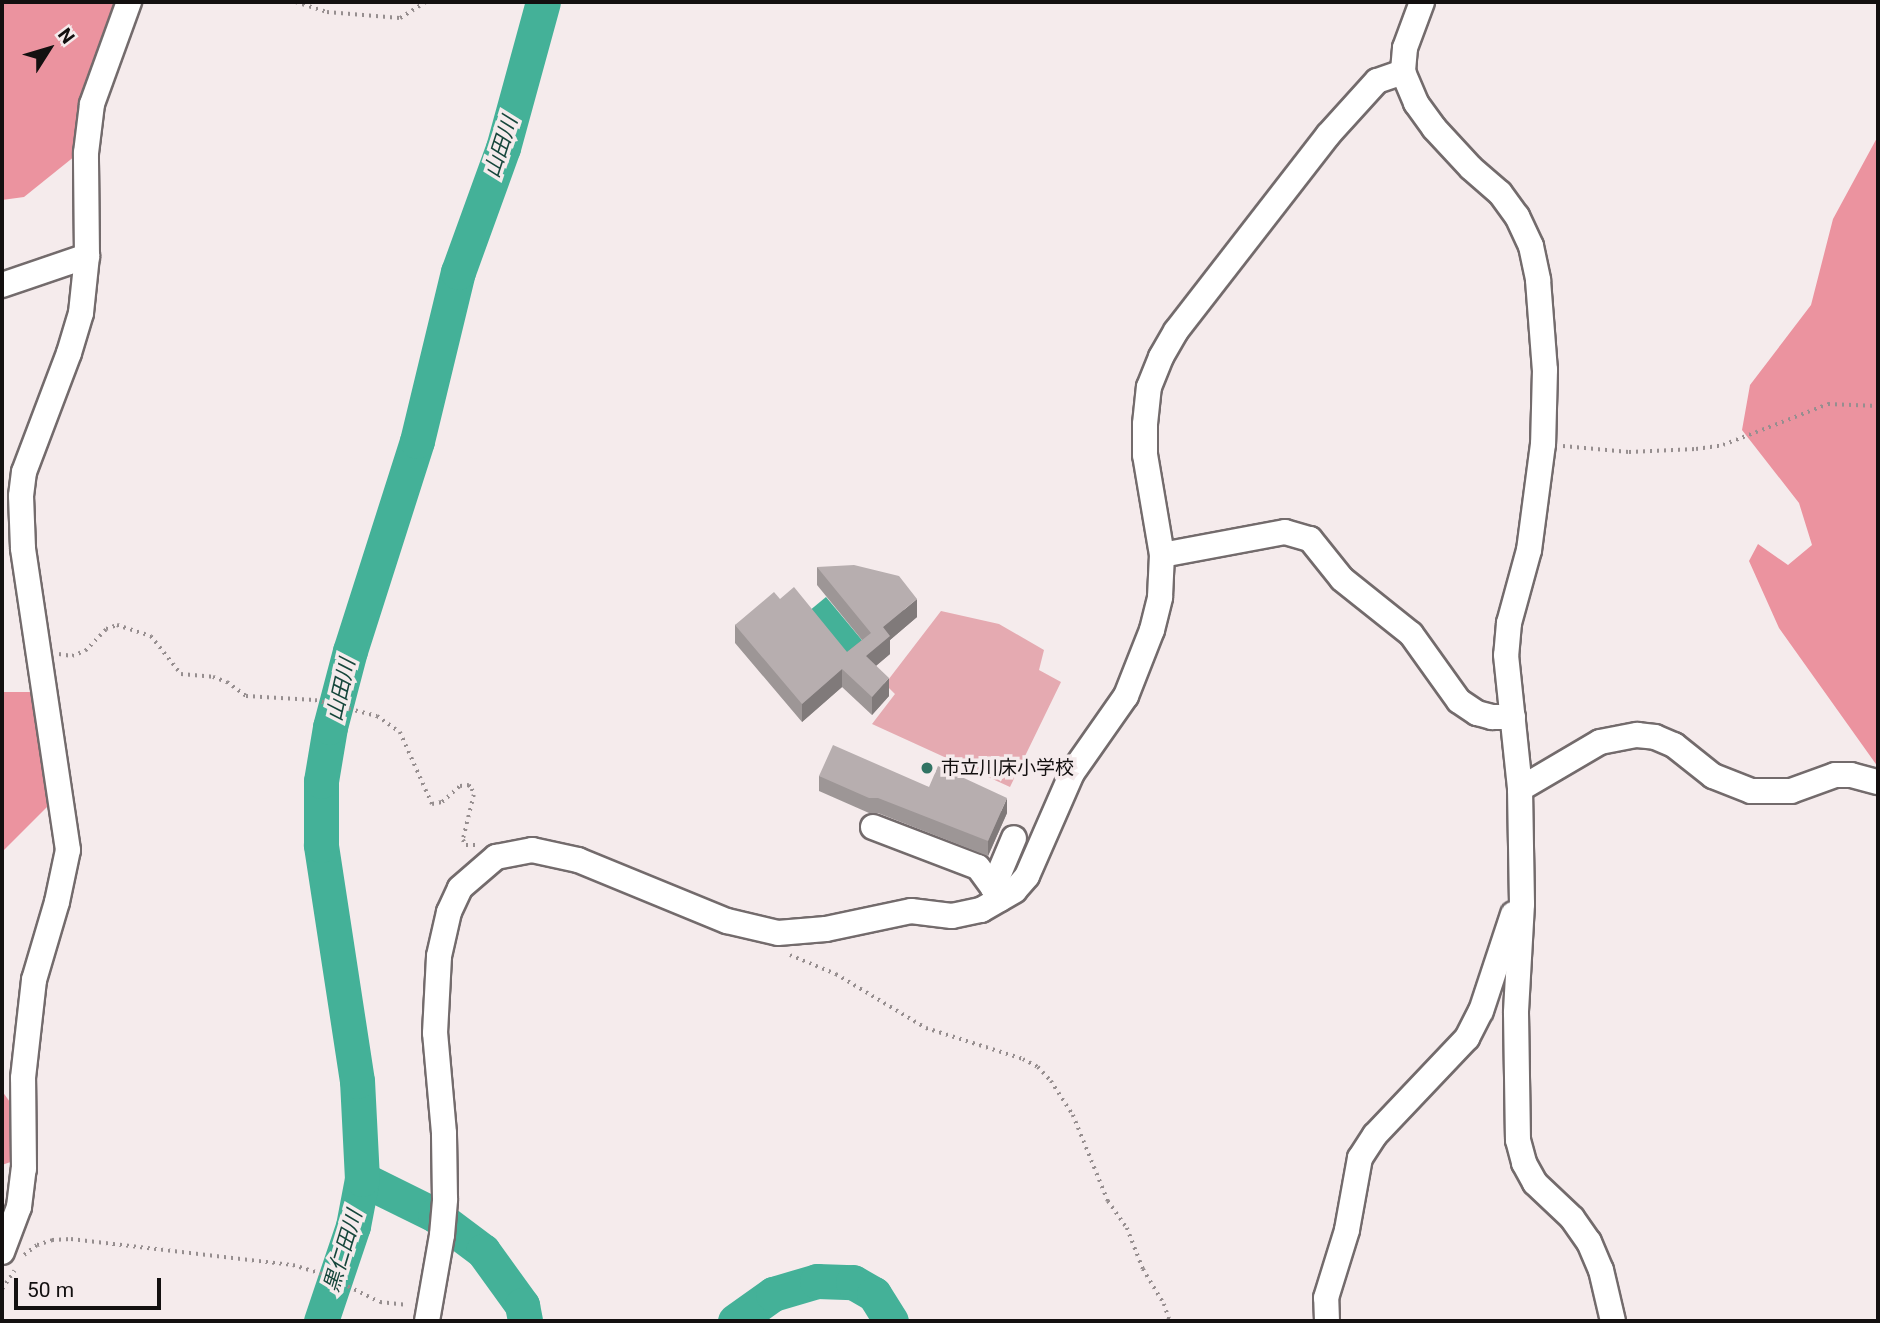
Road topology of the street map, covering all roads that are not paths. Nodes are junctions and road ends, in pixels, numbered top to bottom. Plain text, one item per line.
1 (129, 2) edge
2 (1422, 2) edge
3 (1403, 72) junction
4 (87, 256) junction
5 (2, 285) edge
6 (1162, 555) junction
7 (1513, 717) junction
8 (1878, 782) edge
9 (1520, 789) junction
10 (873, 827) dead end
11 (1014, 838) dead end
12 (997, 894) junction
13 (1522, 904) junction
14 (2, 1252) edge
15 (429, 1315) edge
16 (1326, 1321) edge
17 (1613, 1321) edge

1 - 4 street
2 - 3 street
3 - 6 street
3 - 7 street
4 - 5 street
4 - 14 street
6 - 7 street
6 - 12 street
7 - 9 street
8 - 9 street
9 - 13 street
10 - 12 street
11 - 12 street
12 - 15 street
13 - 16 street
13 - 17 street

